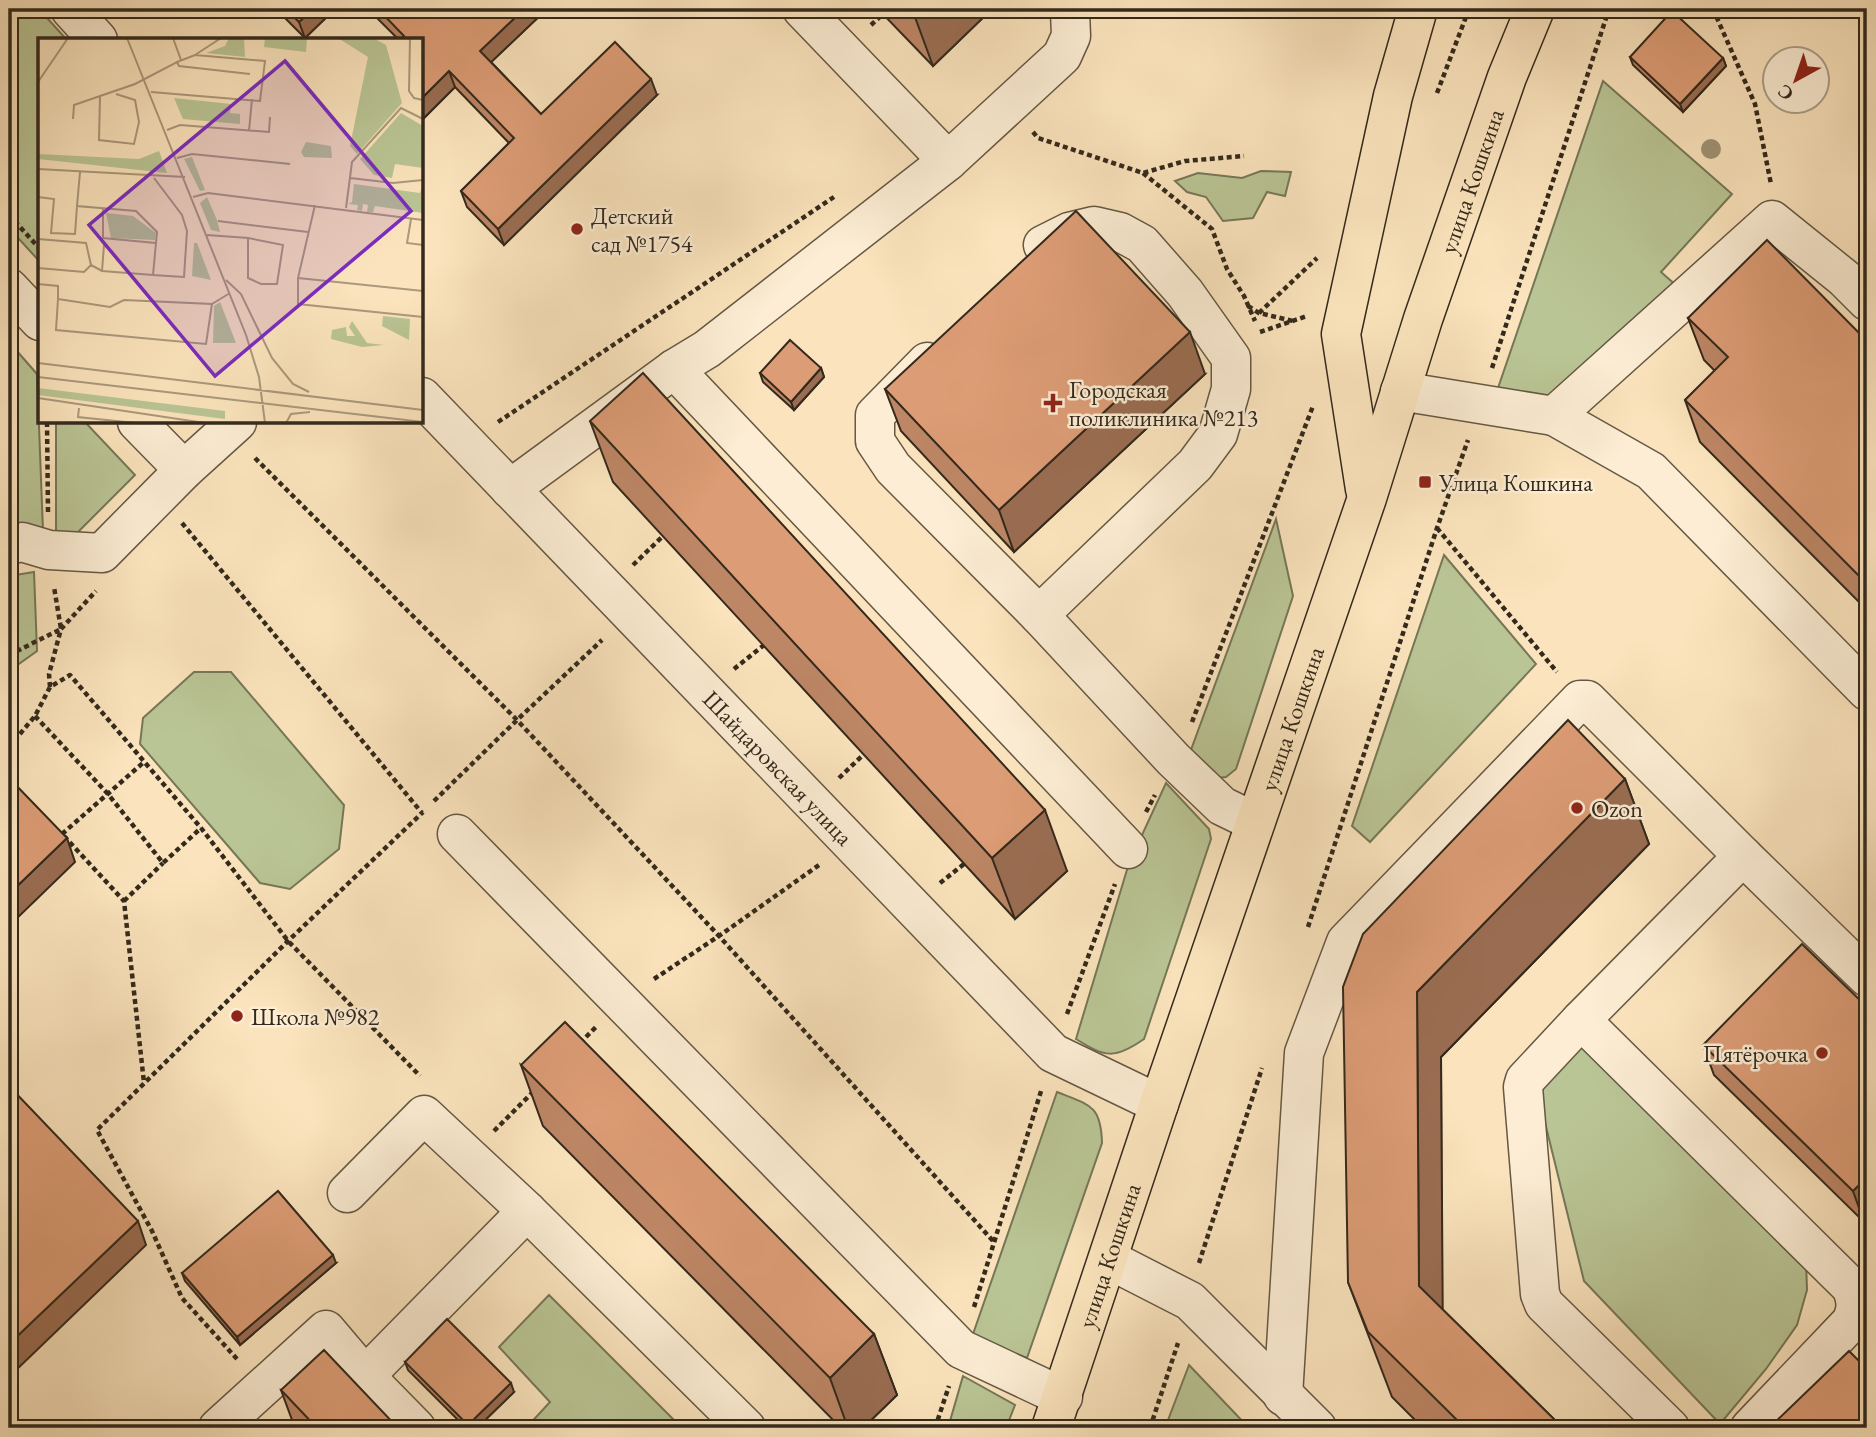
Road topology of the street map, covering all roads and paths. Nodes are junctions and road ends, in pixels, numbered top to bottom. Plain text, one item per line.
1 (70, 9) edge
2 (802, 9) edge
3 (1069, 9) edge
4 (1418, 9) edge
5 (1535, 9) edge
6 (1609, 9) edge
7 (1713, 9) edge
8 (96, 38) edge
9 (1008, 106) junction
10 (1244, 156) dead end
11 (948, 160) junction
12 (1143, 173) junction
13 (845, 190) dead end
14 (9, 215) edge
15 (1772, 220) junction
16 (38, 247) edge
17 (1322, 253) dead end
18 (1015, 274) edge
19 (9, 288) edge
20 (1867, 301) edge
21 (1248, 306) junction
22 (1259, 313) junction
23 (1308, 315) dead end
24 (38, 319) edge
25 (1293, 321) junction
26 (949, 340) edge
27 (674, 369) junction
28 (1400, 391) junction
29 (424, 399) edge
30 (1480, 404) junction
31 (1554, 416) junction
32 (139, 424) edge
33 (231, 427) edge
34 (466, 444) junction
35 (184, 470) junction
36 (510, 489) junction
37 (1367, 498) junction
38 (179, 519) dead end
39 (1437, 528) junction
40 (9, 545) edge
41 (631, 613) junction
42 (1038, 615) junction
43 (61, 629) dead end
44 (9, 655) edge
45 (1867, 691) edge
46 (1580, 699) junction
47 (35, 716) junction
48 (517, 720) junction
49 (9, 747) edge
50 (144, 762) junction
51 (108, 794) junction
52 (422, 813) junction
53 (1255, 822) junction
54 (53, 826) edge
55 (201, 828) junction
56 (457, 834) dead end
57 (62, 835) junction
58 (1128, 849) dead end
59 (1743, 856) junction
60 (163, 863) junction
61 (124, 901) junction
62 (1304, 938) dead end
63 (288, 941) junction
64 (1867, 977) edge
65 (1581, 1020) junction
66 (1266, 1057) dead end
67 (144, 1084) junction
68 (1159, 1104) junction
69 (424, 1115) junction
70 (347, 1193) dead end
71 (527, 1211) junction
72 (994, 1242) dead end
73 (1108, 1259) junction
74 (1190, 1301) junction
75 (365, 1376) junction
76 (260, 1389) junction
77 (1283, 1396) junction
78 (1057, 1413) edge
79 (218, 1428) edge
80 (416, 1428) edge
81 (746, 1428) edge
82 (1150, 1428) edge
83 (1317, 1428) edge
84 (1670, 1428) edge
85 (1750, 1428) edge

1 - 8 street
2 - 11 street
3 - 9 street
4 - 37 main road
5 - 28 main road, улица Кошкина
6 - 30 path
7 - 15 path
9 - 11 street
9 - 12 path
10 - 12 path
11 - 27 street
12 - 21 path
13 - 34 path
14 - 16 path
15 - 20 street
15 - 31 street
17 - 22 path
18 - 42 street
19 - 24 street
21 - 22 path
21 - 25 path
22 - 25 path
23 - 25 path
26 - 42 street
27 - 36 street
27 - 58 street
28 - 30 street
28 - 37 main road, улица Кошкина
29 - 34 street, Шайдаровская улица
30 - 31 street
30 - 39 path
31 - 45 street
32 - 35 street
33 - 35 street
33 - 48 path
34 - 36 street, Шайдаровская улица
35 - 40 street
36 - 41 street, Шайдаровская улица
37 - 53 main road, улица Кошкина
38 - 52 path
39 - 46 path
39 - 62 path
41 - 48 path
41 - 68 street, Шайдаровская улица
42 - 53 street
43 - 44 path
46 - 59 street
46 - 77 street
47 - 49 path
47 - 50 path
47 - 51 path
48 - 52 path
48 - 72 path
50 - 51 path
50 - 55 path
51 - 57 path
51 - 60 path
52 - 63 path
53 - 68 main road, улица Кошкина
54 - 57 path
55 - 60 path
55 - 63 path
56 - 78 street
57 - 61 path
59 - 64 street
59 - 65 street
60 - 61 path
61 - 67 path
63 - 67 path
63 - 69 path
65 - 84 street
65 - 85 street
66 - 74 path
67 - 76 path
68 - 73 main road, улица Кошкина
69 - 70 street
69 - 71 street
71 - 75 street
71 - 81 street
73 - 74 street
73 - 78 main road, улица Кошкина
74 - 77 street
74 - 82 path
75 - 76 street
75 - 80 street
76 - 79 street
77 - 83 street

